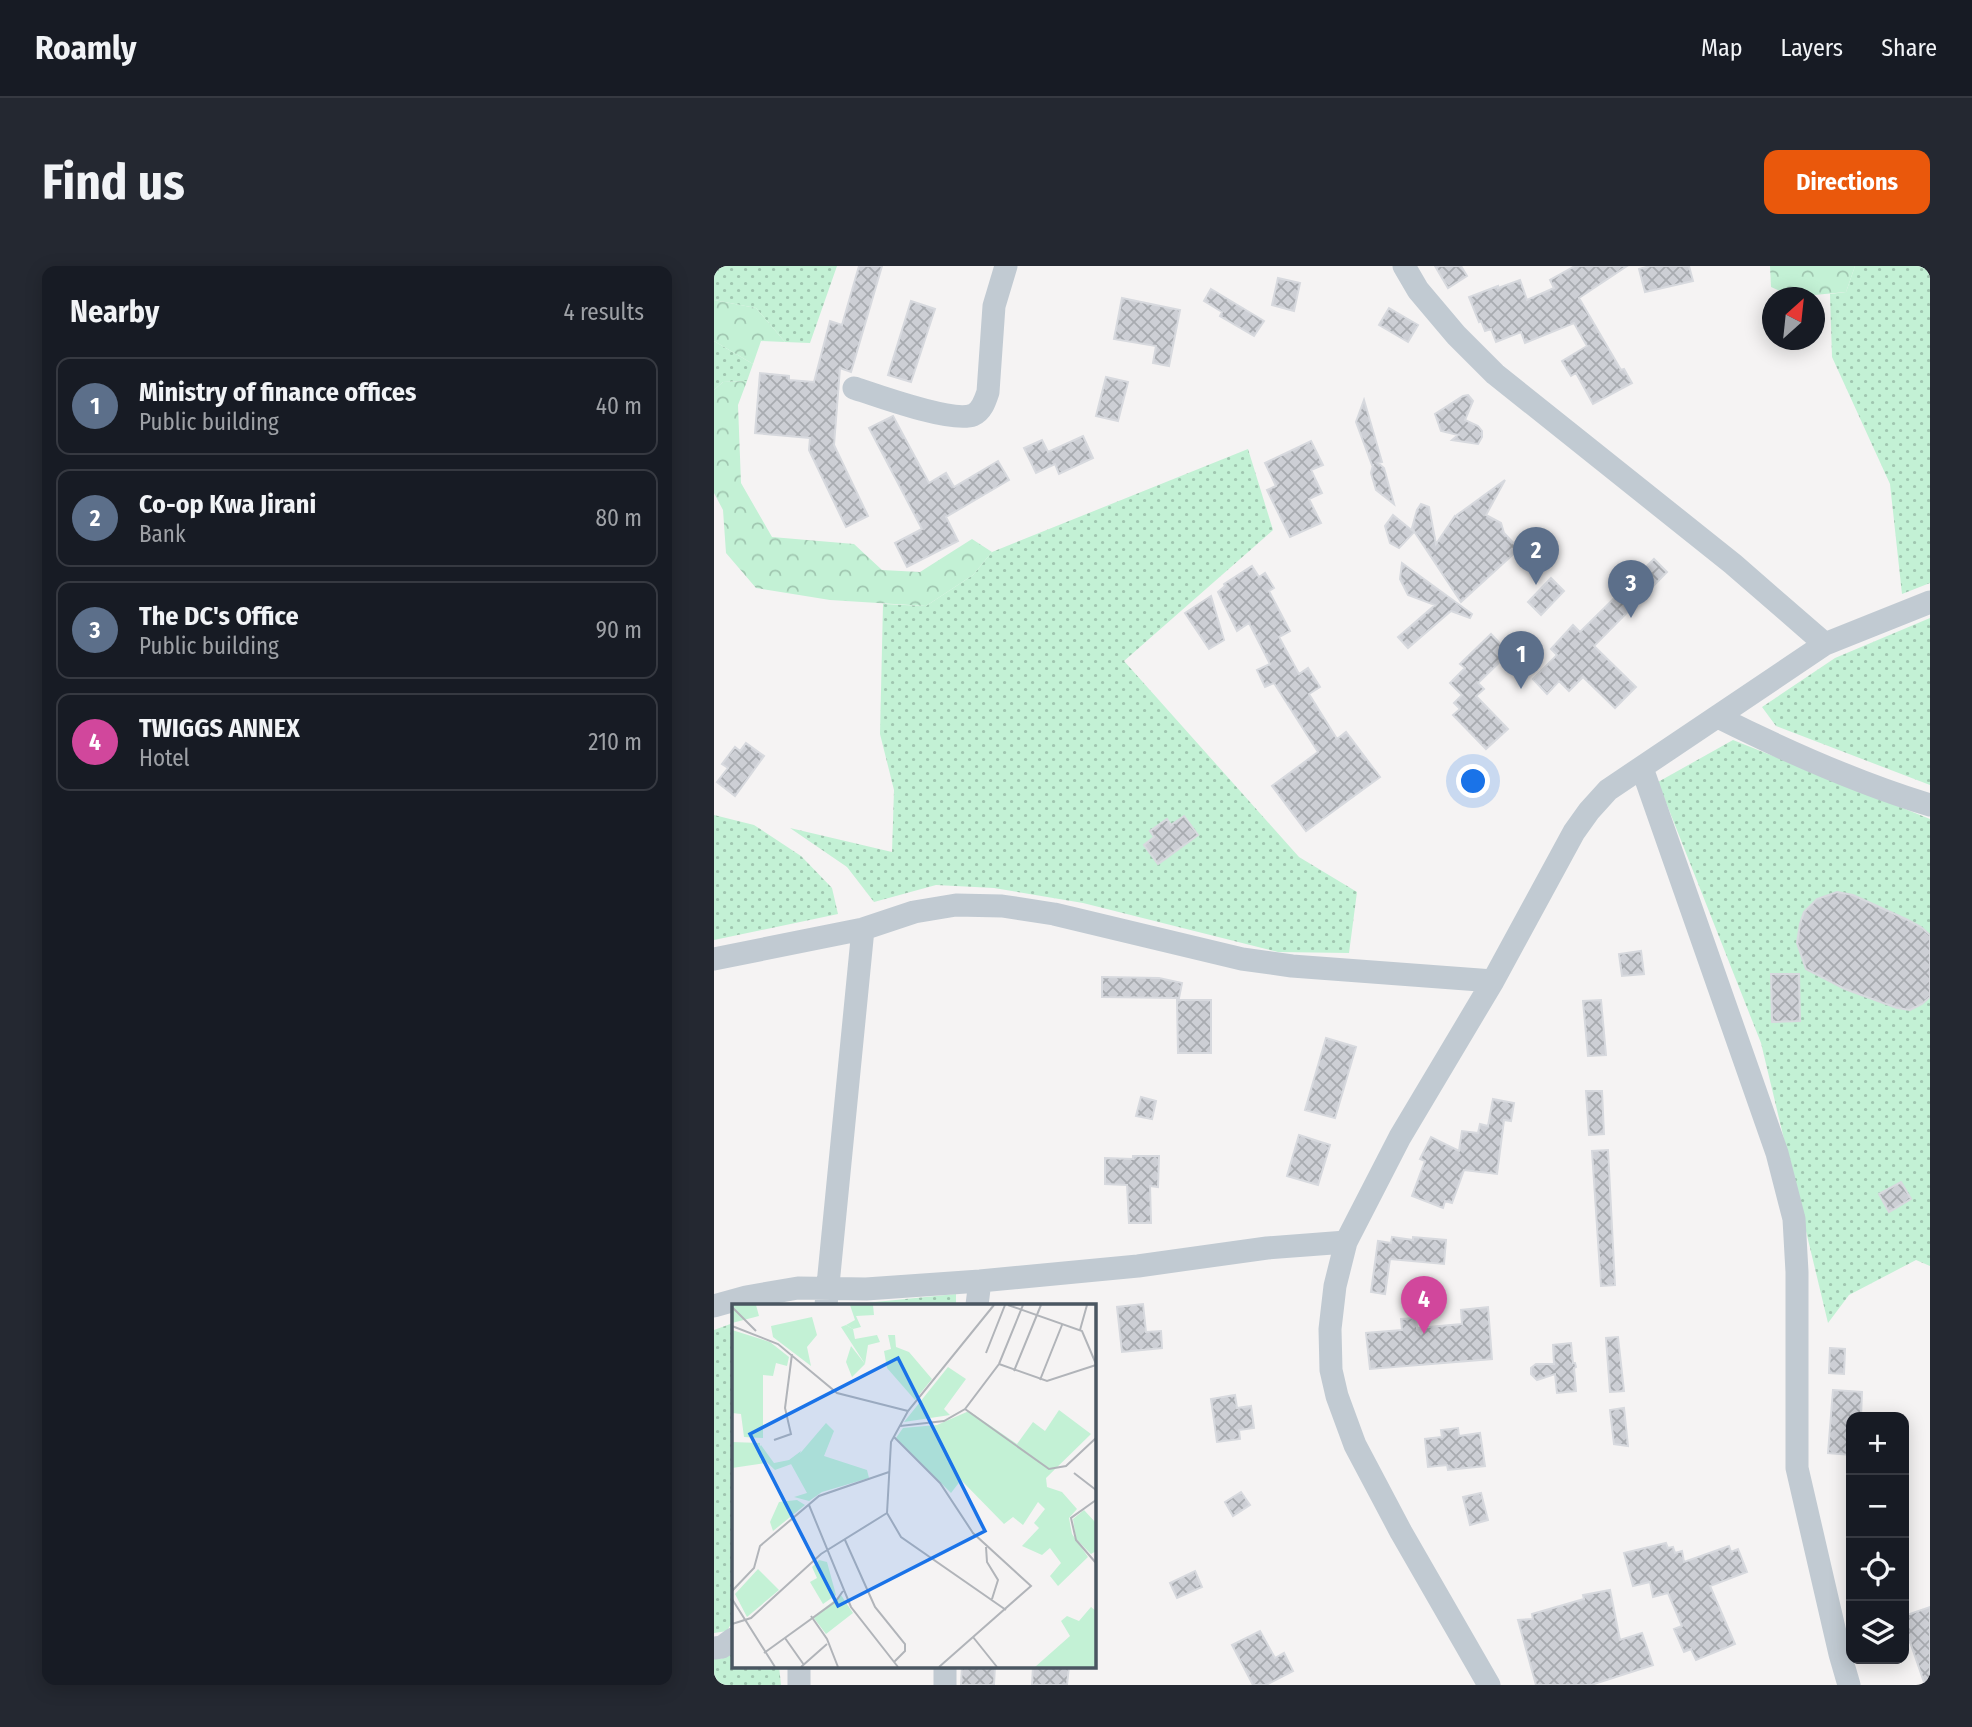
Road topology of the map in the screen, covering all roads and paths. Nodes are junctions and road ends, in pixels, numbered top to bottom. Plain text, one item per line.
1 (1006, 266) edge
2 (1404, 266) edge
3 (854, 388) dead end
4 (1930, 601) edge
5 (1825, 644) junction
6 (1718, 716) junction
7 (1642, 768) junction
8 (1930, 805) edge
9 (863, 929) junction
10 (714, 960) edge
11 (1493, 981) junction
12 (1346, 1242) junction
13 (980, 1281) junction
14 (827, 1297) edge
15 (977, 1304) edge
16 (714, 1306) edge
17 (732, 1640) edge
18 (714, 1648) edge
19 (1489, 1685) edge
20 (1849, 1685) edge

1 - 3 street
2 - 5 street
4 - 5 street
5 - 6 street
6 - 7 street
6 - 8 street
7 - 11 street
7 - 20 street
9 - 10 street
9 - 11 street
9 - 14 street
11 - 12 street
12 - 13 street
12 - 19 street
13 - 14 street
13 - 15 street
14 - 16 street
17 - 18 street

